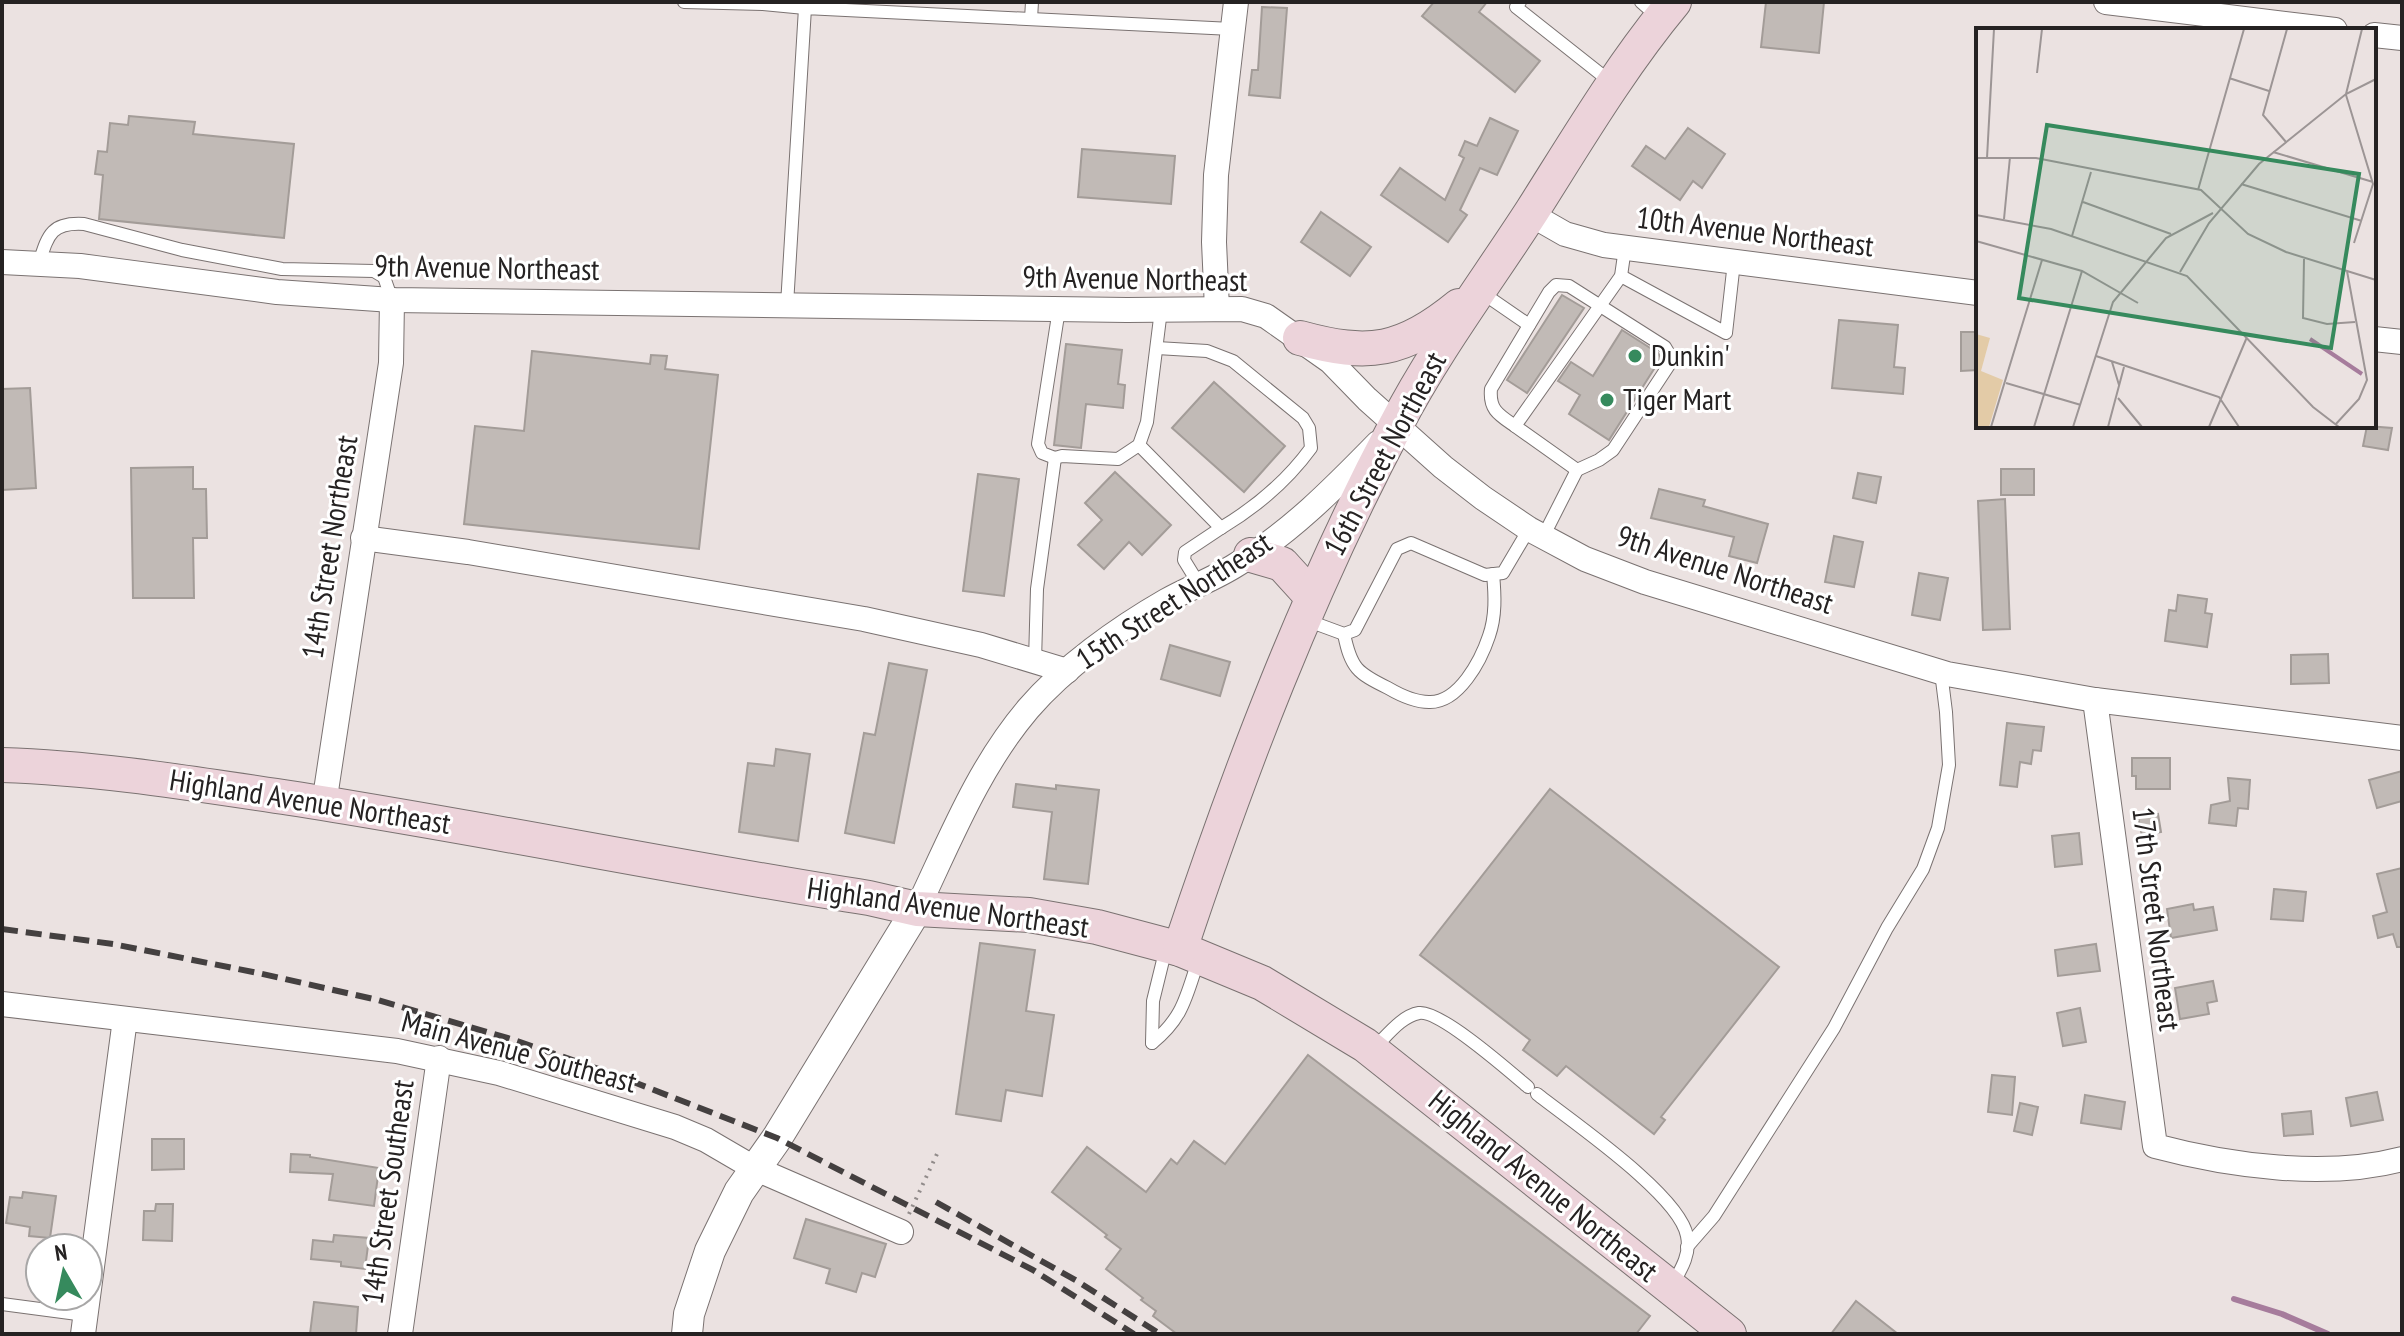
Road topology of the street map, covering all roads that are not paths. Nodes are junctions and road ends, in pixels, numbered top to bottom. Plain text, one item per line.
1 (684, 2) edge
2 (970, 2) edge
3 (1032, 2) edge
4 (1236, 2) edge
5 (1520, 2) edge
6 (2106, 2) edge
7 (805, 5) edge
8 (915, 8) edge
9 (1659, 8) edge
10 (968, 16) junction
11 (1031, 19) junction
12 (2319, 28) edge
13 (1232, 29) junction
14 (2376, 35) edge
15 (2402, 38) edge
16 (1613, 84) junction
17 (1530, 214) junction
18 (170, 247) junction
19 (1625, 248) junction
20 (2, 262) edge
21 (1734, 262) junction
22 (39, 263) junction
23 (1621, 276) junction
24 (166, 277) junction
25 (279, 280) junction
26 (1478, 291) junction
27 (1976, 293) edge
28 (392, 300) junction
29 (787, 305) junction
30 (1601, 305) junction
31 (1059, 309) junction
32 (1217, 309) junction
33 (1161, 310) junction
34 (1529, 325) junction
35 (1300, 338) junction
36 (2376, 339) edge
37 (2402, 342) edge
38 (1157, 348) junction
39 (1396, 424) junction
40 (1515, 426) junction
41 (1139, 445) junction
42 (1055, 458) junction
43 (1577, 470) junction
44 (1221, 528) junction
45 (1536, 533) junction
46 (363, 538) junction
47 (1251, 555) junction
48 (1493, 574) junction
49 (1200, 586) junction
50 (1307, 608) junction
51 (1344, 634) junction
52 (1035, 661) junction
53 (1067, 671) junction
54 (1941, 672) junction
55 (2095, 700) junction
56 (2402, 738) edge
57 (2, 765) edge
58 (324, 804) junction
59 (917, 909) junction
60 (1182, 950) junction
61 (2, 1004) edge
62 (125, 1019) junction
63 (1372, 1050) junction
64 (439, 1058) junction
65 (2402, 1159) edge
66 (754, 1168) junction
67 (901, 1232) road end
68 (1687, 1247) junction
69 (1670, 1287) junction
70 (2, 1304) edge
71 (84, 1325) edge
72 (400, 1334) edge
73 (687, 1334) edge
74 (1729, 1334) edge

1 - 7 lane
2 - 10 lane
3 - 11 lane
4 - 13 street
5 - 16 lane
6 - 12 street
7 - 8 lane
7 - 29 lane
8 - 10 lane
9 - 16 main road, 16th Street Northeast
10 - 11 lane
11 - 13 lane
13 - 32 street
14 - 15 street
16 - 17 main road, 16th Street Northeast
17 - 19 street, 10th Avenue Northeast
17 - 26 main road, 16th Street Northeast
18 - 22 lane
18 - 24 lane
18 - 25 lane
19 - 21 street, 10th Avenue Northeast
19 - 23 lane
20 - 22 street, 9th Avenue Northeast
21 - 23 lane
21 - 27 street, 10th Avenue Northeast
22 - 24 street, 9th Avenue Northeast
23 - 30 lane
24 - 25 street, 9th Avenue Northeast
25 - 28 street, 9th Avenue Northeast
26 - 34 lane
26 - 35 main road
26 - 39 main road, 16th Street Northeast
28 - 29 street, 9th Avenue Northeast
28 - 46 street, 14th Street Northeast
29 - 31 street, 9th Avenue Northeast
30 - 34 lane
30 - 40 lane
30 - 43 lane
31 - 33 street, 9th Avenue Northeast
31 - 42 lane
32 - 33 street, 9th Avenue Northeast
32 - 35 street, 9th Avenue Northeast
33 - 38 lane
34 - 40 lane
35 - 39 street, 9th Avenue Northeast
36 - 37 street
38 - 41 lane
38 - 44 lane
39 - 45 street, 9th Avenue Northeast
39 - 47 street, 15th Street Northeast
39 - 50 main road, 16th Street Northeast
40 - 43 lane
41 - 42 lane
41 - 44 lane
42 - 52 lane
43 - 45 lane
44 - 49 lane
45 - 48 lane
45 - 54 street, 9th Avenue Northeast
46 - 52 street
46 - 58 street, 14th Street Northeast
47 - 49 street, 15th Street Northeast
47 - 50 main road
48 - 51 lane
48 - 51 lane
49 - 53 street, 15th Street Northeast
50 - 51 lane
50 - 60 main road, 16th Street Northeast
52 - 53 street
53 - 59 street, 15th Street Northeast
54 - 55 street, 9th Avenue Northeast
54 - 68 lane
55 - 56 street, 9th Avenue Northeast
55 - 65 street, 17th Street Northeast
57 - 58 main road, Highland Avenue Northeast
58 - 59 main road, Highland Avenue Northeast
59 - 60 main road, Highland Avenue Northeast
59 - 66 street, 15th Street Northeast
60 - 60 lane
60 - 63 main road, Highland Avenue Northeast
61 - 62 street, Main Avenue Southeast
62 - 64 street, Main Avenue Southeast
62 - 71 street
63 - 68 lane
63 - 69 main road, Highland Avenue Northeast
64 - 66 street, Main Avenue Southeast
64 - 72 street, 14th Street Southeast
66 - 67 street, Main Avenue Southeast
66 - 73 street, 15th Street Northeast
68 - 69 lane
69 - 74 main road, Highland Avenue Northeast
70 - 71 lane

